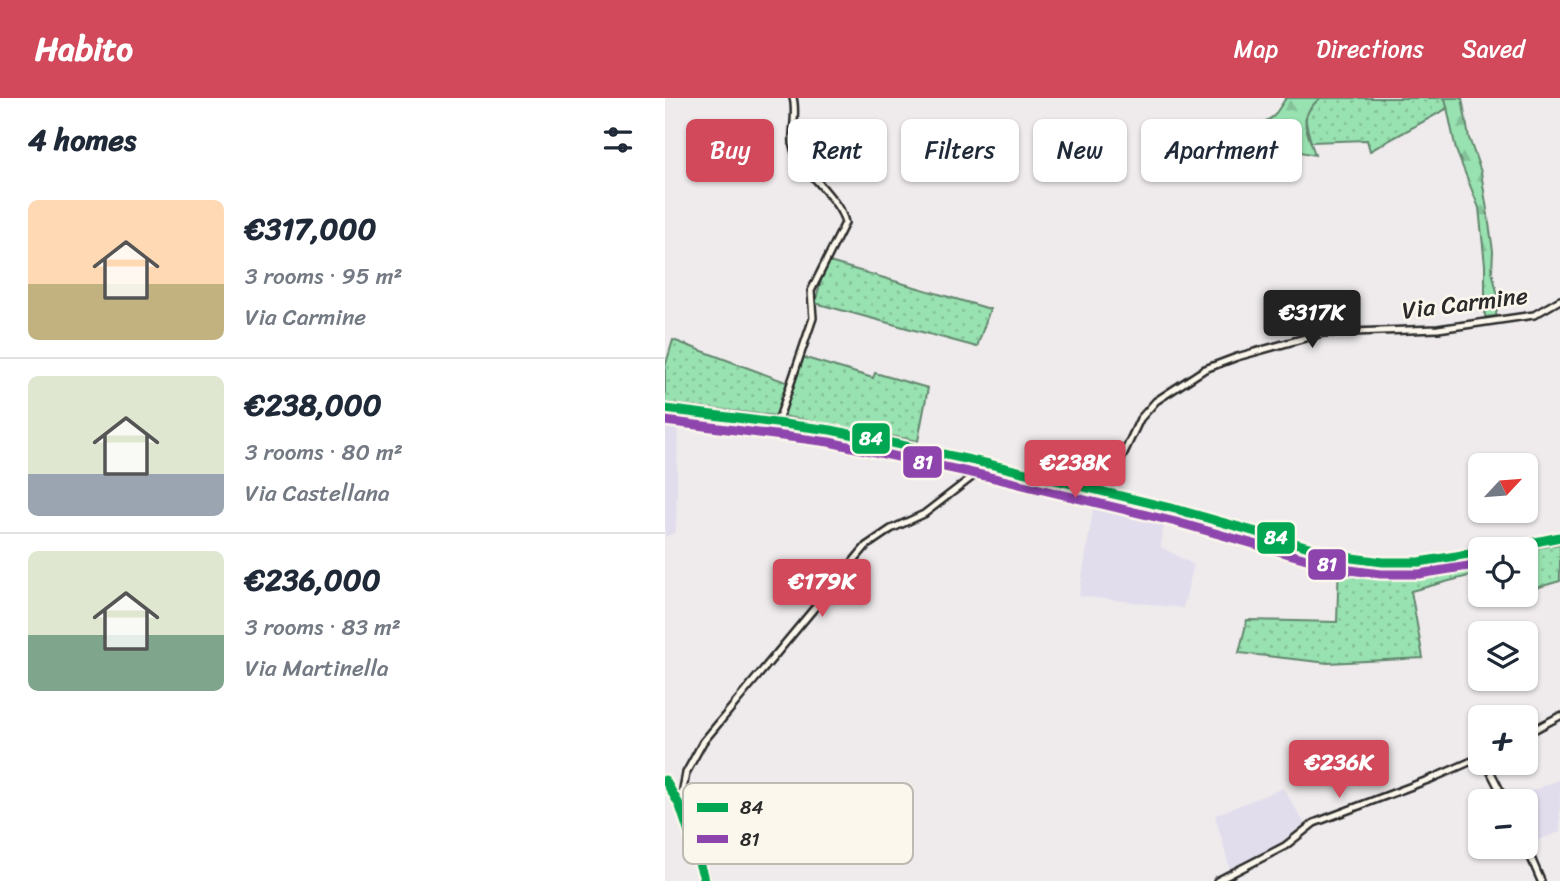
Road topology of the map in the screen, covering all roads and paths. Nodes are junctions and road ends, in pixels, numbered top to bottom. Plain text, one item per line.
1 (793, 98) edge
2 (1560, 300) edge
3 (665, 409) edge
4 (778, 421) junction
5 (989, 464) junction
6 (1105, 493) junction
7 (1560, 537) edge
8 (1538, 541) edge
9 (1468, 554) edge
10 (1560, 716) edge
11 (1538, 728) edge
12 (1468, 763) edge
13 (665, 780) edge
14 (684, 783) edge
15 (683, 789) edge
16 (680, 806) junction
17 (683, 815) edge
18 (1532, 859) edge
19 (699, 864) edge
20 (705, 881) edge
21 (1217, 881) edge
22 (1541, 881) edge

1 - 4 street
2 - 6 street, Via Carmine
3 - 4 main road
4 - 5 main road
5 - 6 main road
5 - 14 street
6 - 9 main road
7 - 8 main road
10 - 11 street
12 - 21 street
13 - 16 main road
15 - 16 street
16 - 17 main road
18 - 22 street
19 - 20 main road

